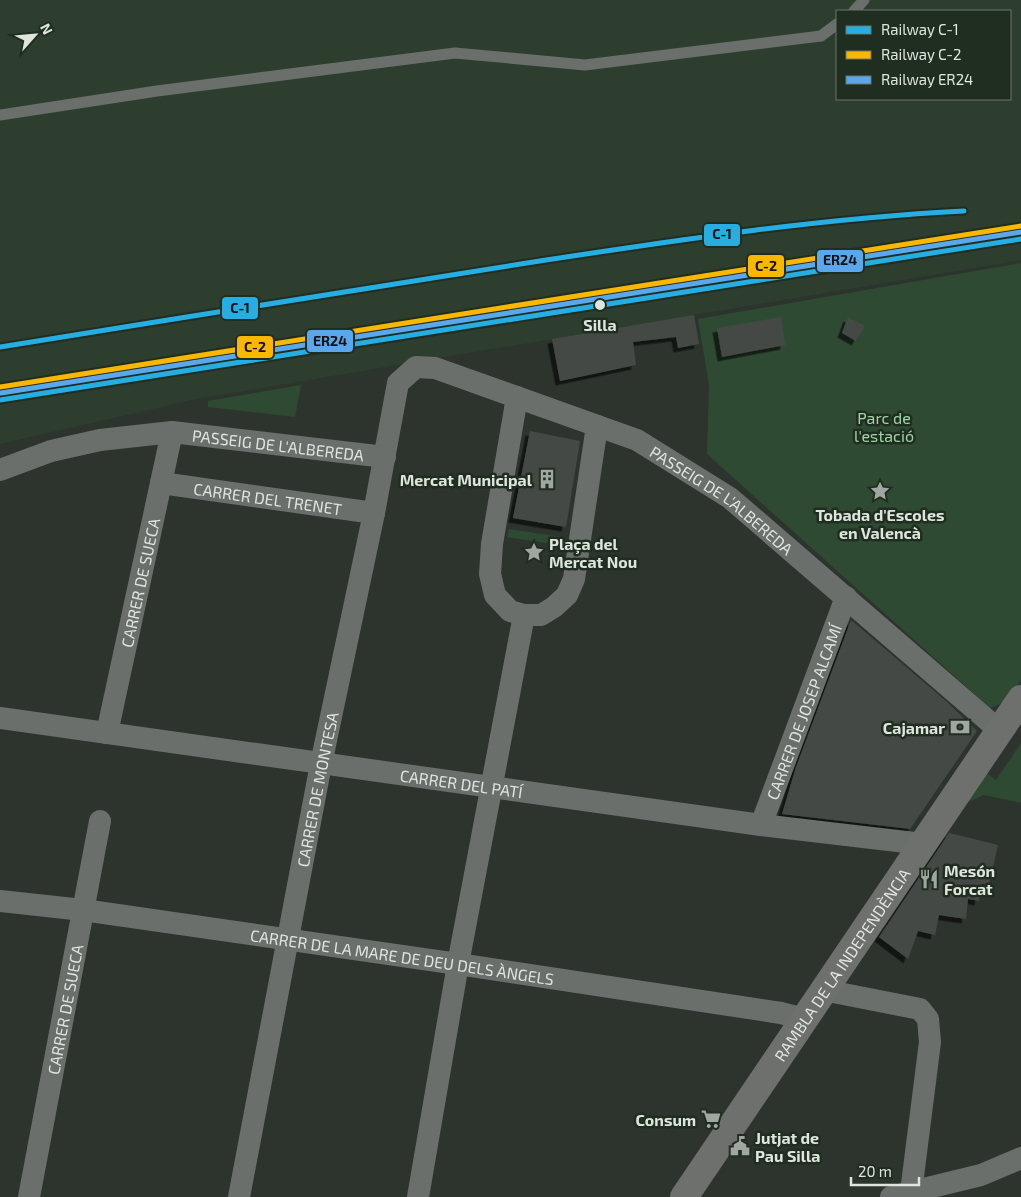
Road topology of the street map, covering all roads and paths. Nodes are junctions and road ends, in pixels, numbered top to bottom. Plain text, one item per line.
1 (864, 0) edge
2 (855, 10) edge
3 (836, 25) edge
4 (0, 115) edge
5 (398, 383) joint
6 (517, 397) junction
7 (597, 426) junction
8 (172, 432) junction
9 (385, 457) junction
10 (0, 470) edge
11 (161, 484) junction
12 (374, 513) junction
13 (846, 597) junction
14 (524, 615) junction
15 (1021, 699) edge
16 (0, 718) edge
17 (1000, 731) junction
18 (107, 734) junction
19 (321, 764) junction
20 (492, 786) junction
21 (100, 821) dead end
22 (761, 825) junction
23 (924, 844) junction
24 (0, 901) edge
25 (83, 910) junction
26 (288, 940) junction
27 (458, 964) junction
28 (823, 990) junction
29 (804, 1019) junction
30 (1021, 1158) edge
31 (901, 1194) edge
32 (424, 1196) edge
33 (28, 1197) edge
34 (239, 1197) edge
35 (684, 1197) edge

1 - 2 lane
3 - 4 lane
5 - 6 street, PASSEIG DE L'ALBEREDA
5 - 9 street, CARRER DE MONTESA
6 - 7 street, PASSEIG DE L'ALBEREDA
6 - 14 street
7 - 13 street, PASSEIG DE L'ALBEREDA
7 - 14 street
8 - 9 street, PASSEIG DE L'ALBEREDA
8 - 10 street, PASSEIG DE L'ALBEREDA
8 - 11 street, CARRER DE SUECA
9 - 12 street, CARRER DE MONTESA
11 - 12 street, CARRER DEL TRENET
11 - 18 street, CARRER DE SUECA
12 - 19 street, CARRER DE MONTESA
13 - 17 street, PASSEIG DE L'ALBEREDA
13 - 22 street, CARRER DE JOSEP ALCAMÍ
14 - 20 street
15 - 17 street, RAMBLA DE LA INDEPENDÈNCIA
16 - 18 street, CARRER DEL PATÍ
17 - 23 street, RAMBLA DE LA INDEPENDÈNCIA
18 - 19 street, CARRER DEL PATÍ
19 - 20 street, CARRER DEL PATÍ
19 - 26 street, CARRER DE MONTESA
20 - 22 street, CARRER DEL PATÍ
20 - 27 street
21 - 25 street, CARRER DE SUECA
22 - 23 street, CARRER DEL PATÍ
23 - 28 street, RAMBLA DE LA INDEPENDÈNCIA
24 - 25 street, CARRER DE LA MARE DE DEU DELS ÀNGELS
25 - 26 street, CARRER DE LA MARE DE DEU DELS ÀNGELS
25 - 33 street, CARRER DE SUECA
26 - 27 street, CARRER DE LA MARE DE DEU DELS ÀNGELS
26 - 34 street, CARRER DE MONTESA
27 - 29 street, CARRER DE LA MARE DE DEU DELS ÀNGELS
27 - 32 street
28 - 29 street, RAMBLA DE LA INDEPENDÈNCIA
28 - 31 street
29 - 35 street, RAMBLA DE LA INDEPENDÈNCIA
30 - 31 street

